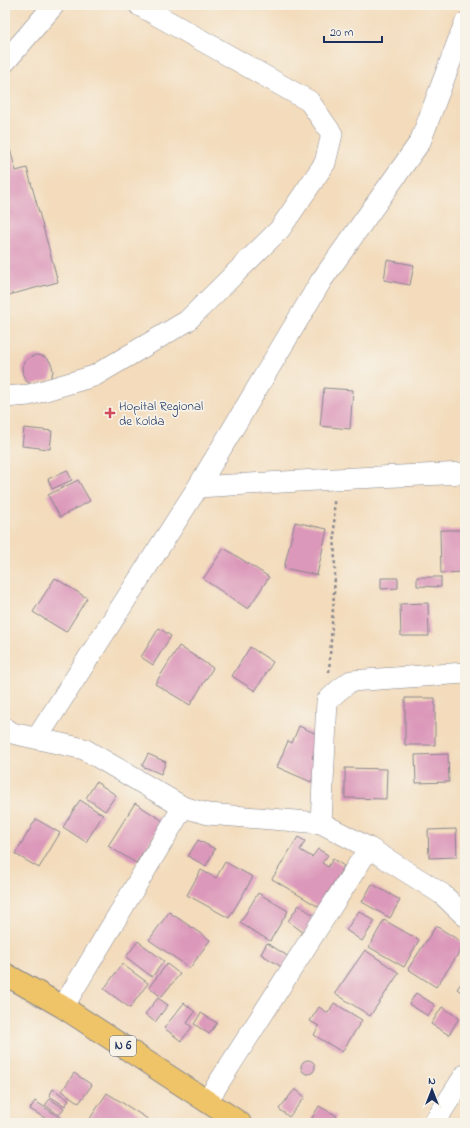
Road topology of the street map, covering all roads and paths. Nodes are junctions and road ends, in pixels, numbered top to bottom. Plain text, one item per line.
1 (54, 5) edge
2 (139, 5) edge
3 (465, 23) edge
4 (5, 62) edge
5 (5, 397) edge
6 (465, 473) edge
7 (334, 479) junction
8 (198, 487) junction
9 (465, 673) edge
10 (327, 702) junction
11 (7, 734) edge
12 (37, 738) junction
13 (183, 807) junction
14 (321, 823) junction
15 (369, 848) junction
16 (465, 916) edge
17 (5, 974) edge
18 (64, 1007) junction
19 (465, 1074) edge
20 (208, 1101) junction
21 (240, 1123) edge
22 (434, 1123) edge

1 - 4 street
2 - 5 street
3 - 8 street
6 - 7 street
7 - 8 street
7 - 10 path
8 - 12 street
9 - 10 street
10 - 14 street
11 - 12 street
12 - 13 street
13 - 14 street
13 - 18 street
14 - 15 street
15 - 16 street
15 - 20 street
17 - 18 main road, N 6
18 - 20 main road, N 6
19 - 22 street
20 - 21 main road, N 6

